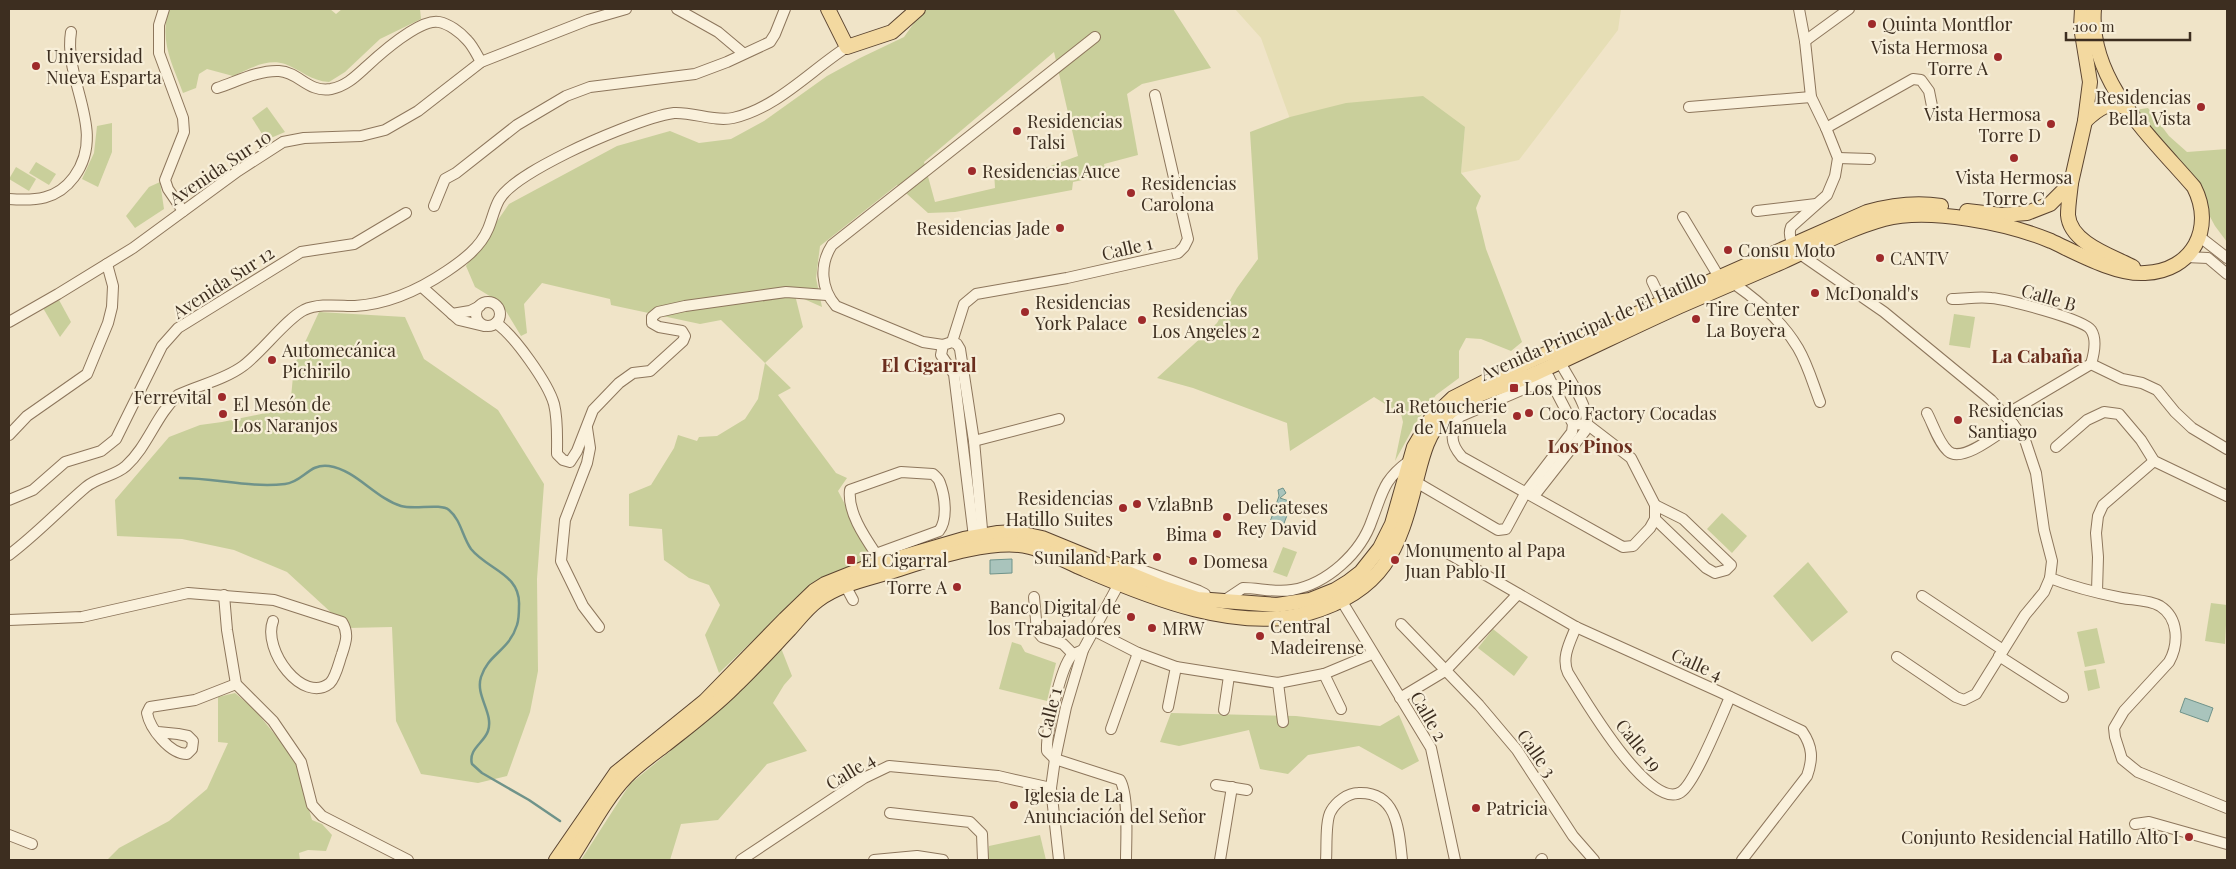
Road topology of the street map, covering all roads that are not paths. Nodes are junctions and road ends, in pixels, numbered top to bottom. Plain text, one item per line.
1 (164, 9) edge
2 (626, 9) edge
3 (677, 9) edge
4 (785, 9) edge
5 (828, 9) edge
6 (918, 9) edge
7 (1799, 9) edge
8 (1849, 9) edge
9 (2082, 9) edge
10 (2094, 9) edge
11 (71, 32) dead end
12 (1095, 37) dead end
13 (1805, 41) junction
14 (847, 47) junction
15 (743, 53) junction
16 (481, 62) junction
17 (217, 88) dead end
18 (1155, 95) dead end
19 (1811, 97) junction
20 (1689, 107) dead end
21 (2128, 108) junction
22 (1933, 111) dead end
23 (2085, 122) junction
24 (1826, 128) junction
25 (1838, 158) junction
26 (1870, 159) dead end
27 (2071, 183) junction
28 (9, 199) edge
29 (1816, 204) junction
30 (434, 206) dead end
31 (183, 211) junction
32 (1757, 211) dead end
33 (406, 213) dead end
34 (1683, 217) dead end
35 (2200, 237) junction
36 (2213, 247) junction
37 (1796, 250) junction
38 (2186, 257) junction
39 (2208, 258) junction
40 (2227, 258) edge
41 (107, 264) junction
42 (2147, 274) junction
43 (2227, 274) edge
44 (1719, 277) junction
45 (1652, 280) dead end
46 (1733, 283) junction
47 (422, 287) junction
48 (827, 295) junction
49 (1952, 299) dead end
50 (1662, 302) junction
51 (480, 306) junction
52 (452, 314) junction
53 (9, 322) edge
54 (496, 323) junction
55 (485, 326) junction
56 (948, 344) junction
57 (1557, 356) junction
58 (2091, 364) junction
59 (1544, 368) junction
60 (958, 373) junction
61 (1569, 380) junction
62 (1555, 388) junction
63 (1820, 402) dead end
64 (1927, 413) dead end
65 (2005, 415) junction
66 (1059, 420) dead end
67 (1573, 424) junction
68 (2013, 424) junction
69 (1588, 426) junction
70 (587, 427) junction
71 (9, 435) edge
72 (974, 441) junction
73 (2056, 446) dead end
74 (2227, 449) edge
75 (1410, 461) junction
76 (2154, 461) junction
77 (1416, 482) junction
78 (1530, 494) junction
79 (2227, 496) edge
80 (9, 500) edge
81 (1655, 505) junction
82 (1655, 519) junction
83 (979, 540) junction
84 (1444, 552) dead end
85 (9, 555) edge
86 (879, 558) junction
87 (1124, 574) junction
88 (2050, 578) junction
89 (846, 586) junction
90 (2097, 591) junction
91 (1518, 594) junction
92 (224, 595) junction
93 (1338, 595) junction
94 (1922, 596) dead end
95 (1034, 597) dead end
96 (853, 600) dead end
97 (1222, 602) junction
98 (9, 620) edge
99 (273, 621) dead end
100 (1401, 624) dead end
101 (599, 627) dead end
102 (1576, 628) junction
103 (1093, 630) junction
104 (1078, 652) junction
105 (1138, 653) junction
106 (2001, 653) junction
107 (1372, 654) junction
108 (1897, 657) dead end
109 (1176, 667) junction
110 (1445, 671) junction
111 (1324, 674) junction
112 (1229, 676) junction
113 (1278, 683) junction
114 (236, 684) junction
115 (1730, 697) junction
116 (2063, 697) dead end
117 (1400, 698) junction
118 (1168, 707) dead end
119 (1341, 709) dead end
120 (1224, 710) dead end
121 (1283, 722) dead end
122 (1111, 729) dead end
123 (158, 732) dead end
124 (1055, 759) junction
125 (1216, 785) dead end
126 (1232, 787) junction
127 (1051, 788) junction
128 (1247, 790) dead end
129 (2227, 808) edge
130 (890, 812) dead end
131 (2135, 824) dead end
132 (9, 835) edge
133 (32, 844) dead end
134 (2227, 844) edge
135 (408, 860) edge
136 (556, 860) edge
137 (570, 860) edge
138 (741, 860) edge
139 (874, 860) edge
140 (943, 860) edge
141 (983, 860) edge
142 (1059, 860) edge
143 (1126, 860) edge
144 (1220, 860) edge
145 (1326, 860) edge
146 (1402, 860) edge
147 (1455, 860) edge
148 (1594, 860) edge
149 (1742, 860) edge

1 - 31 street
2 - 16 street, Avenida Sur 10
3 - 15 street
4 - 15 street
5 - 14 main road
6 - 14 main road
7 - 13 street
8 - 13 street
9 - 23 main road
10 - 21 main road, Avenida Principal de El Hatillo
11 - 28 street
12 - 48 street
13 - 19 street
14 - 47 street
15 - 30 street
16 - 17 street
16 - 31 street, Avenida Sur 10
18 - 56 street, Calle 1
19 - 20 street
19 - 24 street
21 - 23 main road
21 - 35 main road, Avenida Principal de El Hatillo
22 - 24 street
23 - 27 main road
24 - 25 street
25 - 26 street
25 - 29 street
27 - 37 main road, Avenida Principal de El Hatillo
27 - 42 main road
29 - 32 street
29 - 37 street
31 - 41 street, Avenida Sur 10
33 - 80 street, Avenida Sur 12
34 - 44 street
35 - 36 street
35 - 38 main road, Avenida Principal de El Hatillo
36 - 39 street
36 - 40 street
37 - 42 main road, Avenida Principal de El Hatillo
37 - 44 main road, Avenida Principal de El Hatillo
37 - 46 main road, Avenida Principal de El Hatillo
37 - 65 street
38 - 39 street
38 - 42 main road, Avenida Principal de El Hatillo
39 - 43 street
41 - 53 street, Avenida Sur 10
41 - 71 street
44 - 50 main road, Avenida Principal de El Hatillo
45 - 50 street
46 - 57 main road, Avenida Principal de El Hatillo
46 - 63 street
47 - 52 street
47 - 85 street
48 - 56 street
48 - 70 street
49 - 58 street, Calle B
50 - 57 main road, Avenida Principal de El Hatillo
51 - 52 street
51 - 54 street
51 - 55 street
52 - 55 street
54 - 55 street
54 - 70 street
56 - 60 street
56 - 60 street
57 - 59 main road, Avenida Principal de El Hatillo
57 - 61 street
58 - 65 street
58 - 74 street
59 - 62 street
59 - 75 main road, Avenida Principal de El Hatillo
59 - 77 main road, Avenida Principal de El Hatillo
59 - 78 street
60 - 72 street
60 - 83 street
61 - 62 street
61 - 69 street
62 - 67 street
64 - 68 street
65 - 68 street
66 - 72 street
67 - 69 street
67 - 78 street
68 - 88 street
69 - 78 street
69 - 81 street
70 - 101 street
72 - 83 street
73 - 76 street
75 - 93 main road, Avenida Principal de El Hatillo
75 - 97 street
76 - 79 street
76 - 90 street
77 - 78 street
77 - 93 main road, Avenida Principal de El Hatillo
78 - 82 street
81 - 82 street
81 - 82 street
83 - 86 main road, Avenida Principal de El Hatillo
83 - 87 main road, Avenida Principal de El Hatillo
83 - 89 main road, Avenida Principal de El Hatillo
84 - 91 street, Calle 4
86 - 86 street
86 - 136 main road, Avenida Principal de El Hatillo
87 - 93 main road, Avenida Principal de El Hatillo
87 - 97 main road, Avenida Principal de El Hatillo
87 - 103 street, Calle 1
88 - 90 street
88 - 106 street
89 - 96 street
89 - 137 main road, Avenida Principal de El Hatillo
90 - 129 street
91 - 102 street, Calle 4
91 - 110 street
92 - 98 street
92 - 99 street
92 - 114 street
93 - 97 main road, Avenida Principal de El Hatillo
93 - 107 street, Calle 2
94 - 106 street
95 - 104 street
100 - 110 street, Calle 3
102 - 115 street, Calle 4
102 - 115 street, Calle 19
103 - 104 street, Calle 1
103 - 105 street
104 - 124 street, Calle 1
105 - 109 street
105 - 122 street
106 - 108 street
106 - 116 street
107 - 111 street
107 - 117 street, Calle 2
109 - 112 street
109 - 118 street
110 - 117 street
110 - 148 street, Calle 3
111 - 113 street
111 - 119 street
112 - 113 street
112 - 120 street
113 - 121 street
114 - 123 street
114 - 135 street
115 - 149 street, Calle 4
117 - 147 street, Calle 2
124 - 127 street, Calle 1
124 - 143 street
125 - 126 street
126 - 128 street
126 - 144 street
127 - 138 street, Calle 4
127 - 142 street, Calle 1
130 - 141 street
131 - 134 street
132 - 133 street
139 - 140 street
145 - 146 street

